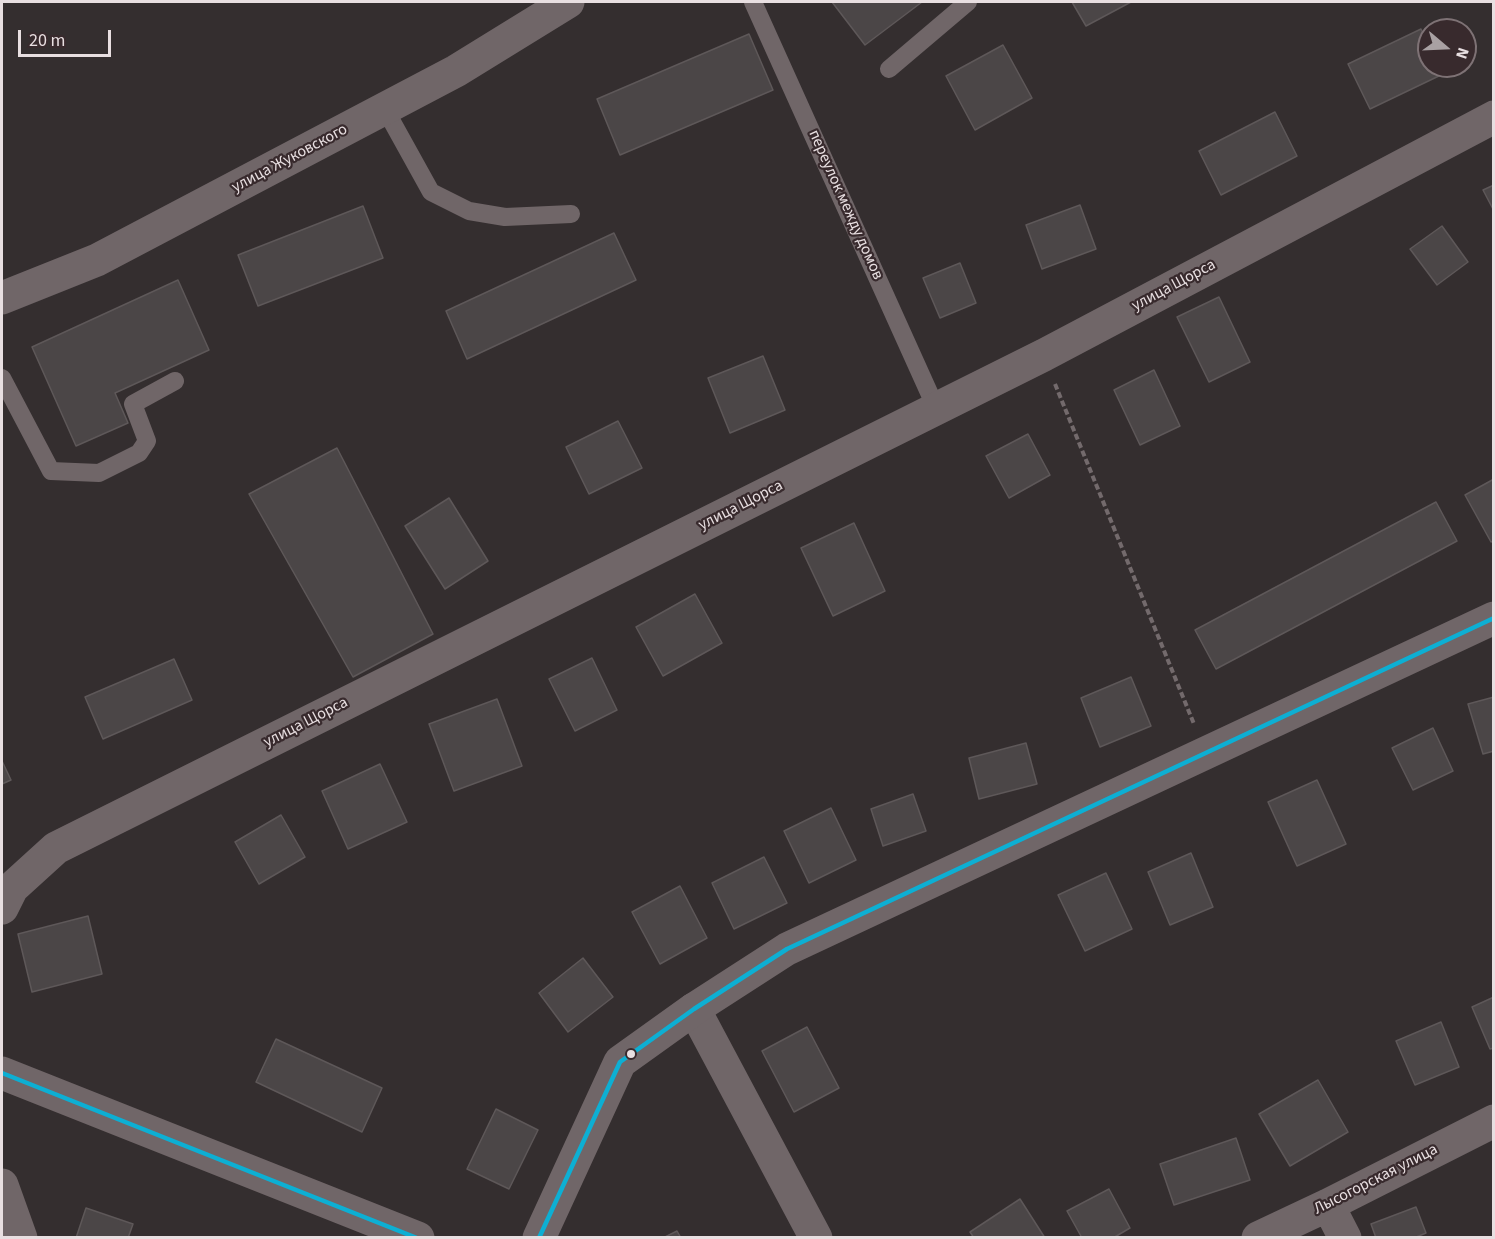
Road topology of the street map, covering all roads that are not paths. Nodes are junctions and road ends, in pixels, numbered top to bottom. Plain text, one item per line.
1 (753, 2) edge
2 (968, 2) edge
3 (564, 3) edge
4 (889, 69) dead end
5 (386, 108) junction
6 (1494, 117) edge
7 (571, 214) dead end
8 (2, 298) edge
9 (2, 378) edge
10 (175, 381) dead end
11 (936, 408) junction
12 (1494, 618) edge
13 (2, 908) edge
14 (694, 1009) junction
15 (2, 1072) edge
16 (1494, 1122) edge
17 (2, 1185) edge
18 (1328, 1205) junction
19 (21, 1238) edge
20 (417, 1238) edge
21 (539, 1238) edge
22 (816, 1238) edge
23 (1258, 1238) edge
24 (1345, 1238) edge

1 - 11 lane, переулок между домов
2 - 4 lane
3 - 5 street, улица Жуковского
5 - 7 lane
5 - 8 street, улица Жуковского
6 - 11 street, улица Щорса
9 - 10 lane
11 - 13 street, улица Щорса
12 - 14 street
14 - 21 street
14 - 22 street
15 - 20 street
16 - 18 street, Лысогорская улица
17 - 19 street
18 - 23 street, Лысогорская улица
18 - 24 street

